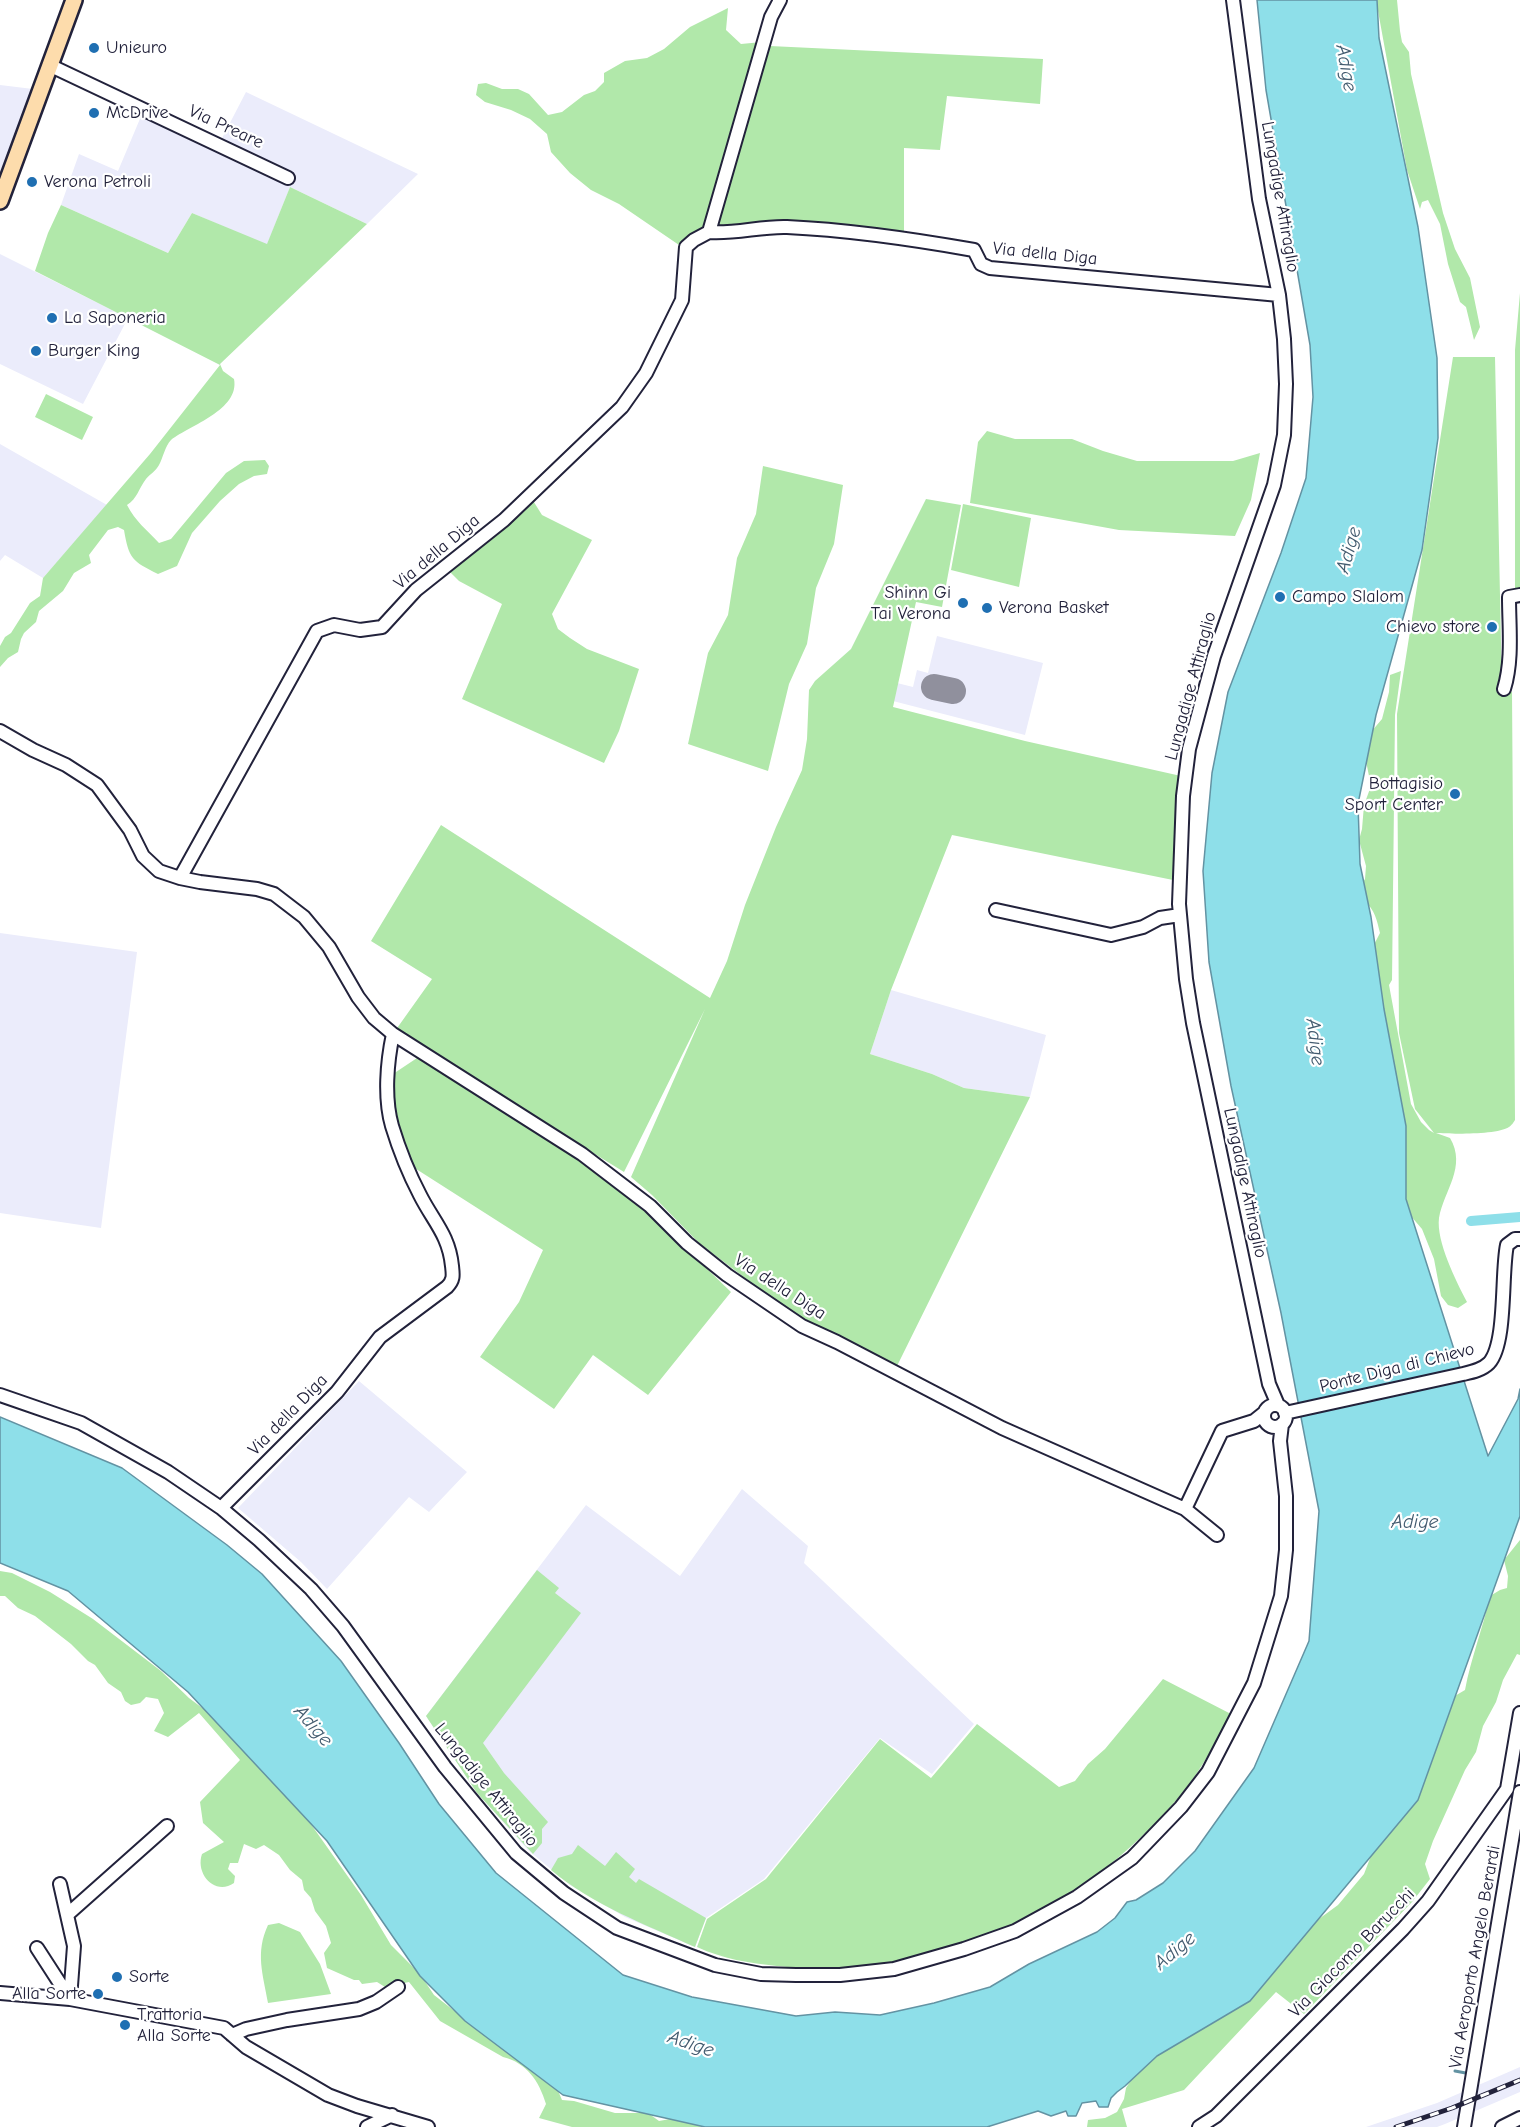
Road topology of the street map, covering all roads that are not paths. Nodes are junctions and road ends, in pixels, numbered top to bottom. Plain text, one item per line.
1 (74, 0) edge
2 (780, 0) edge
3 (1233, 0) edge
4 (49, 65) junction
5 (288, 178) dead end
6 (0, 201) edge
7 (709, 232) junction
8 (1279, 295) junction
9 (1515, 596) edge
10 (1504, 689) dead end
11 (0, 731) edge
12 (180, 878) junction
13 (996, 910) dead end
14 (1180, 915) junction
15 (393, 1034) junction
16 (1520, 1239) edge
17 (0, 1395) edge
18 (1274, 1416) junction
19 (220, 1508) junction
20 (1185, 1509) junction
21 (1218, 1535) dead end
22 (1520, 1713) edge
23 (1520, 1792) edge
24 (167, 1826) dead end
25 (60, 1884) dead end
26 (68, 1914) junction
27 (37, 1948) dead end
28 (398, 1987) dead end
29 (0, 1993) edge
30 (70, 1999) junction
31 (232, 2035) junction
32 (392, 2115) junction
33 (1520, 2118) edge
34 (367, 2127) edge
35 (428, 2127) edge
36 (1199, 2127) edge
37 (1464, 2127) edge
38 (1502, 2127) edge

1 - 4 main road
2 - 7 street
3 - 8 street, Lungadige Attiraglio
4 - 5 street, Via Preare
4 - 6 main road
7 - 8 street, Via della Diga
7 - 12 street, Via della Diga
8 - 14 street, Lungadige Attiraglio
9 - 10 street
11 - 12 street, Via della Diga
12 - 15 street, Via della Diga
13 - 14 street
14 - 18 street, Lungadige Attiraglio
15 - 19 street, Via della Diga
15 - 20 street, Via della Diga
16 - 18 street, Ponte Diga di Chievo
17 - 19 street, Lungadige Attiraglio
18 - 19 street, Lungadige Attiraglio
18 - 20 street
20 - 21 street, Via della Diga
22 - 36 street, Via Giacomo Barucchi
23 - 37 street, Via Aeroporto Angelo Berardi
24 - 26 street
25 - 26 street
26 - 30 street
27 - 30 street
28 - 31 street
29 - 30 street
30 - 31 street
31 - 32 street
32 - 34 street
32 - 35 street
33 - 38 street

